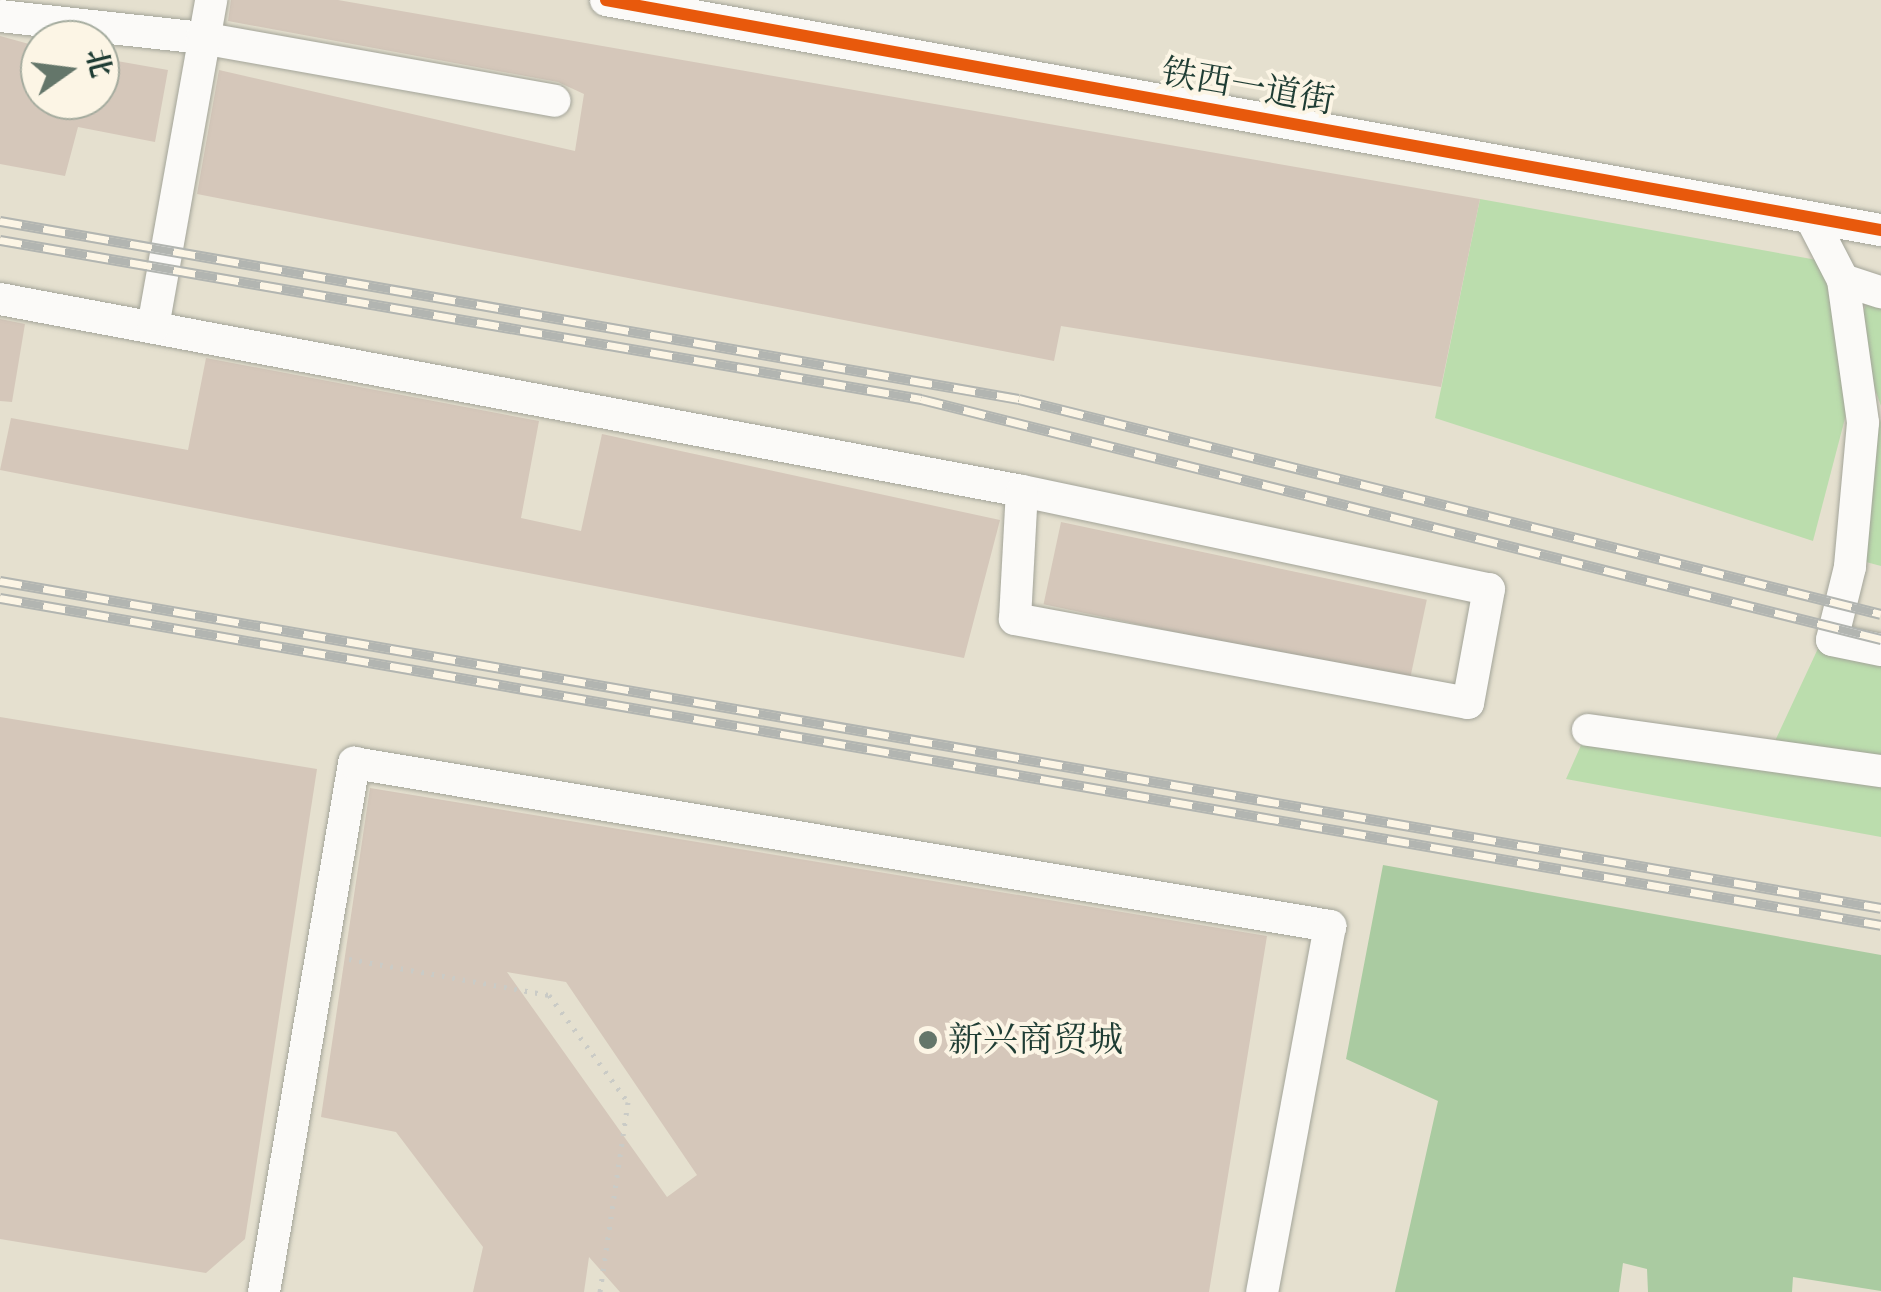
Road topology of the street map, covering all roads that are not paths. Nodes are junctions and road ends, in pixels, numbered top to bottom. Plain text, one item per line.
1 (211, 0) edge
2 (606, 0) edge
3 (0, 16) edge
4 (202, 38) junction
5 (554, 101) dead end
6 (1811, 218) junction
7 (1881, 230) edge
8 (1844, 280) junction
9 (1881, 292) edge
10 (0, 300) edge
11 (153, 327) junction
12 (1022, 491) junction
13 (1881, 650) edge
14 (1588, 730) dead end
15 (1881, 771) edge
16 (264, 1292) edge
17 (1262, 1292) edge

1 - 4 street
2 - 6 street, 铁西一道街
3 - 4 street
4 - 5 street
4 - 11 street
6 - 7 street, 铁西一道街
6 - 8 street
8 - 9 street
8 - 13 street
10 - 11 street
11 - 12 street
12 - 12 street
14 - 15 street
16 - 17 street

